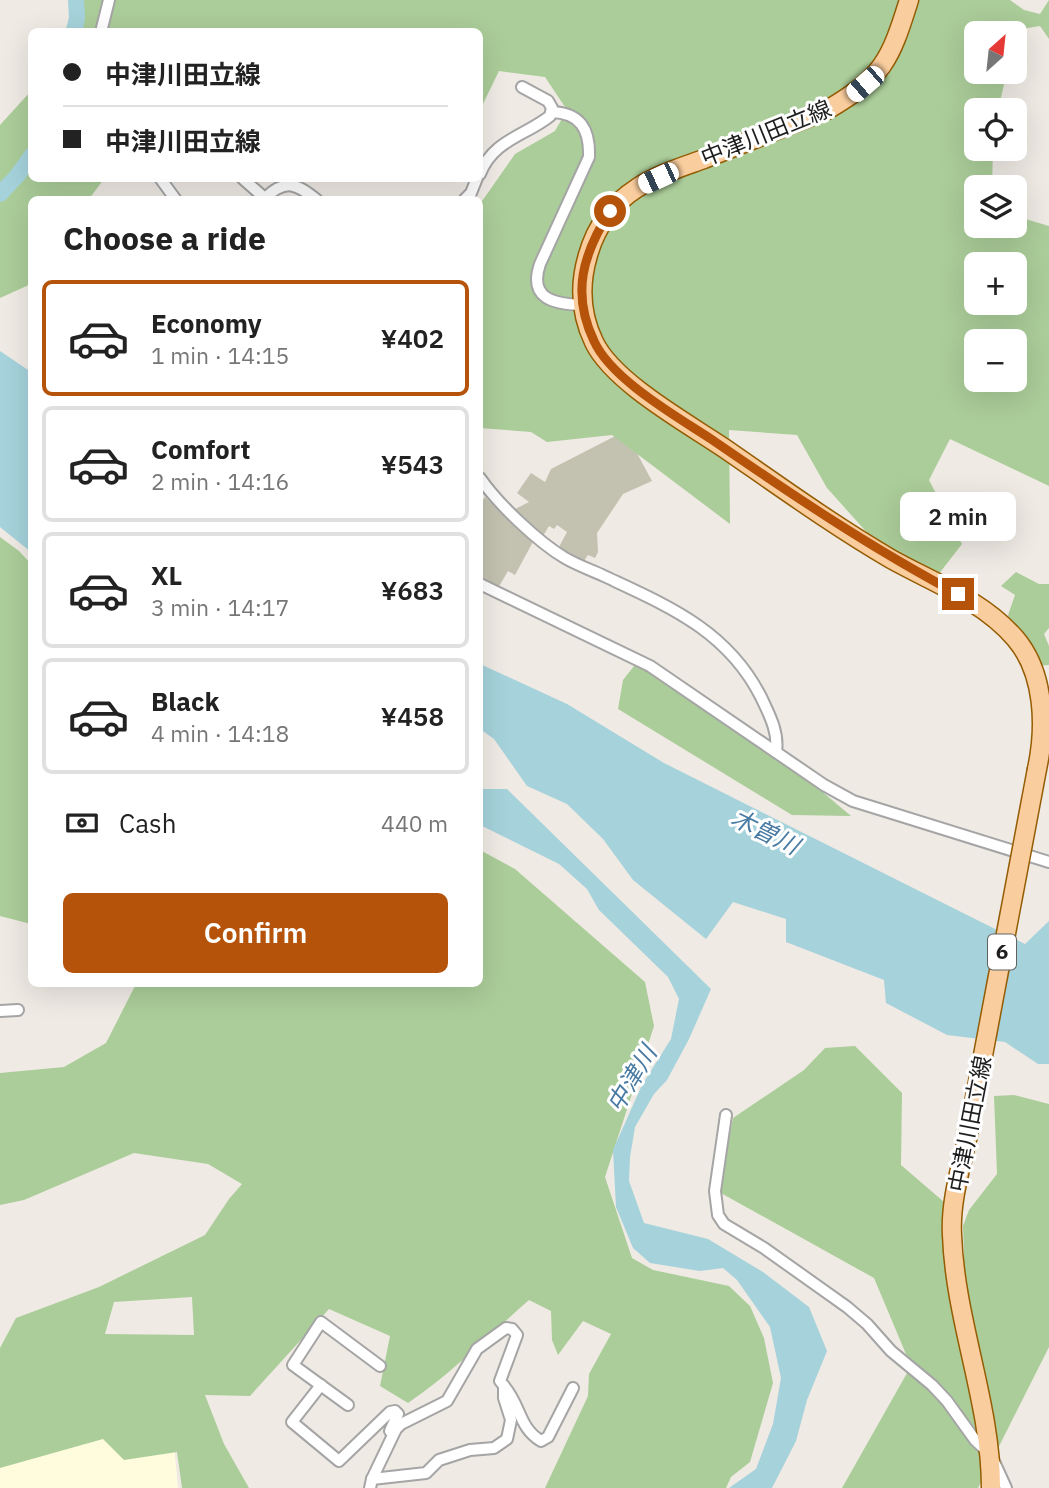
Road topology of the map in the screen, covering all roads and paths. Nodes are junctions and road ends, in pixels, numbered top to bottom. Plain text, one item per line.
1 (109, 0) edge
2 (909, 0) edge
3 (102, 28) edge
4 (522, 87) dead end
5 (552, 112) junction
6 (483, 166) edge
7 (247, 182) edge
8 (263, 196) edge
9 (269, 196) edge
10 (312, 196) edge
11 (582, 305) junction
12 (483, 482) edge
13 (483, 585) edge
14 (1045, 708) edge
15 (776, 752) junction
16 (1041, 766) edge
17 (1049, 862) edge
18 (18, 1010) dead end
19 (0, 1011) edge
20 (726, 1115) dead end
21 (380, 1366) dead end
22 (321, 1385) junction
23 (504, 1387) junction
24 (573, 1388) dead end
25 (348, 1405) dead end
26 (390, 1439) junction
27 (991, 1455) junction
28 (371, 1484) edge
29 (991, 1488) edge
30 (1006, 1488) edge

1 - 3 street
2 - 11 main road, 中津川田立線 / 6
4 - 5 street
5 - 6 street
5 - 11 street
7 - 8 street
9 - 10 street
11 - 14 main road, 中津川田立線 / 6
12 - 15 street
13 - 15 street
14 - 16 main road, 中津川田立線 / 6
15 - 17 street
16 - 27 main road, 中津川田立線 / 6, bridge
18 - 19 street
20 - 27 street
21 - 22 street
22 - 25 street
22 - 26 street
23 - 24 street
23 - 26 street
23 - 28 street
26 - 28 street
27 - 29 main road, 中津川田立線 / 6
27 - 30 street

